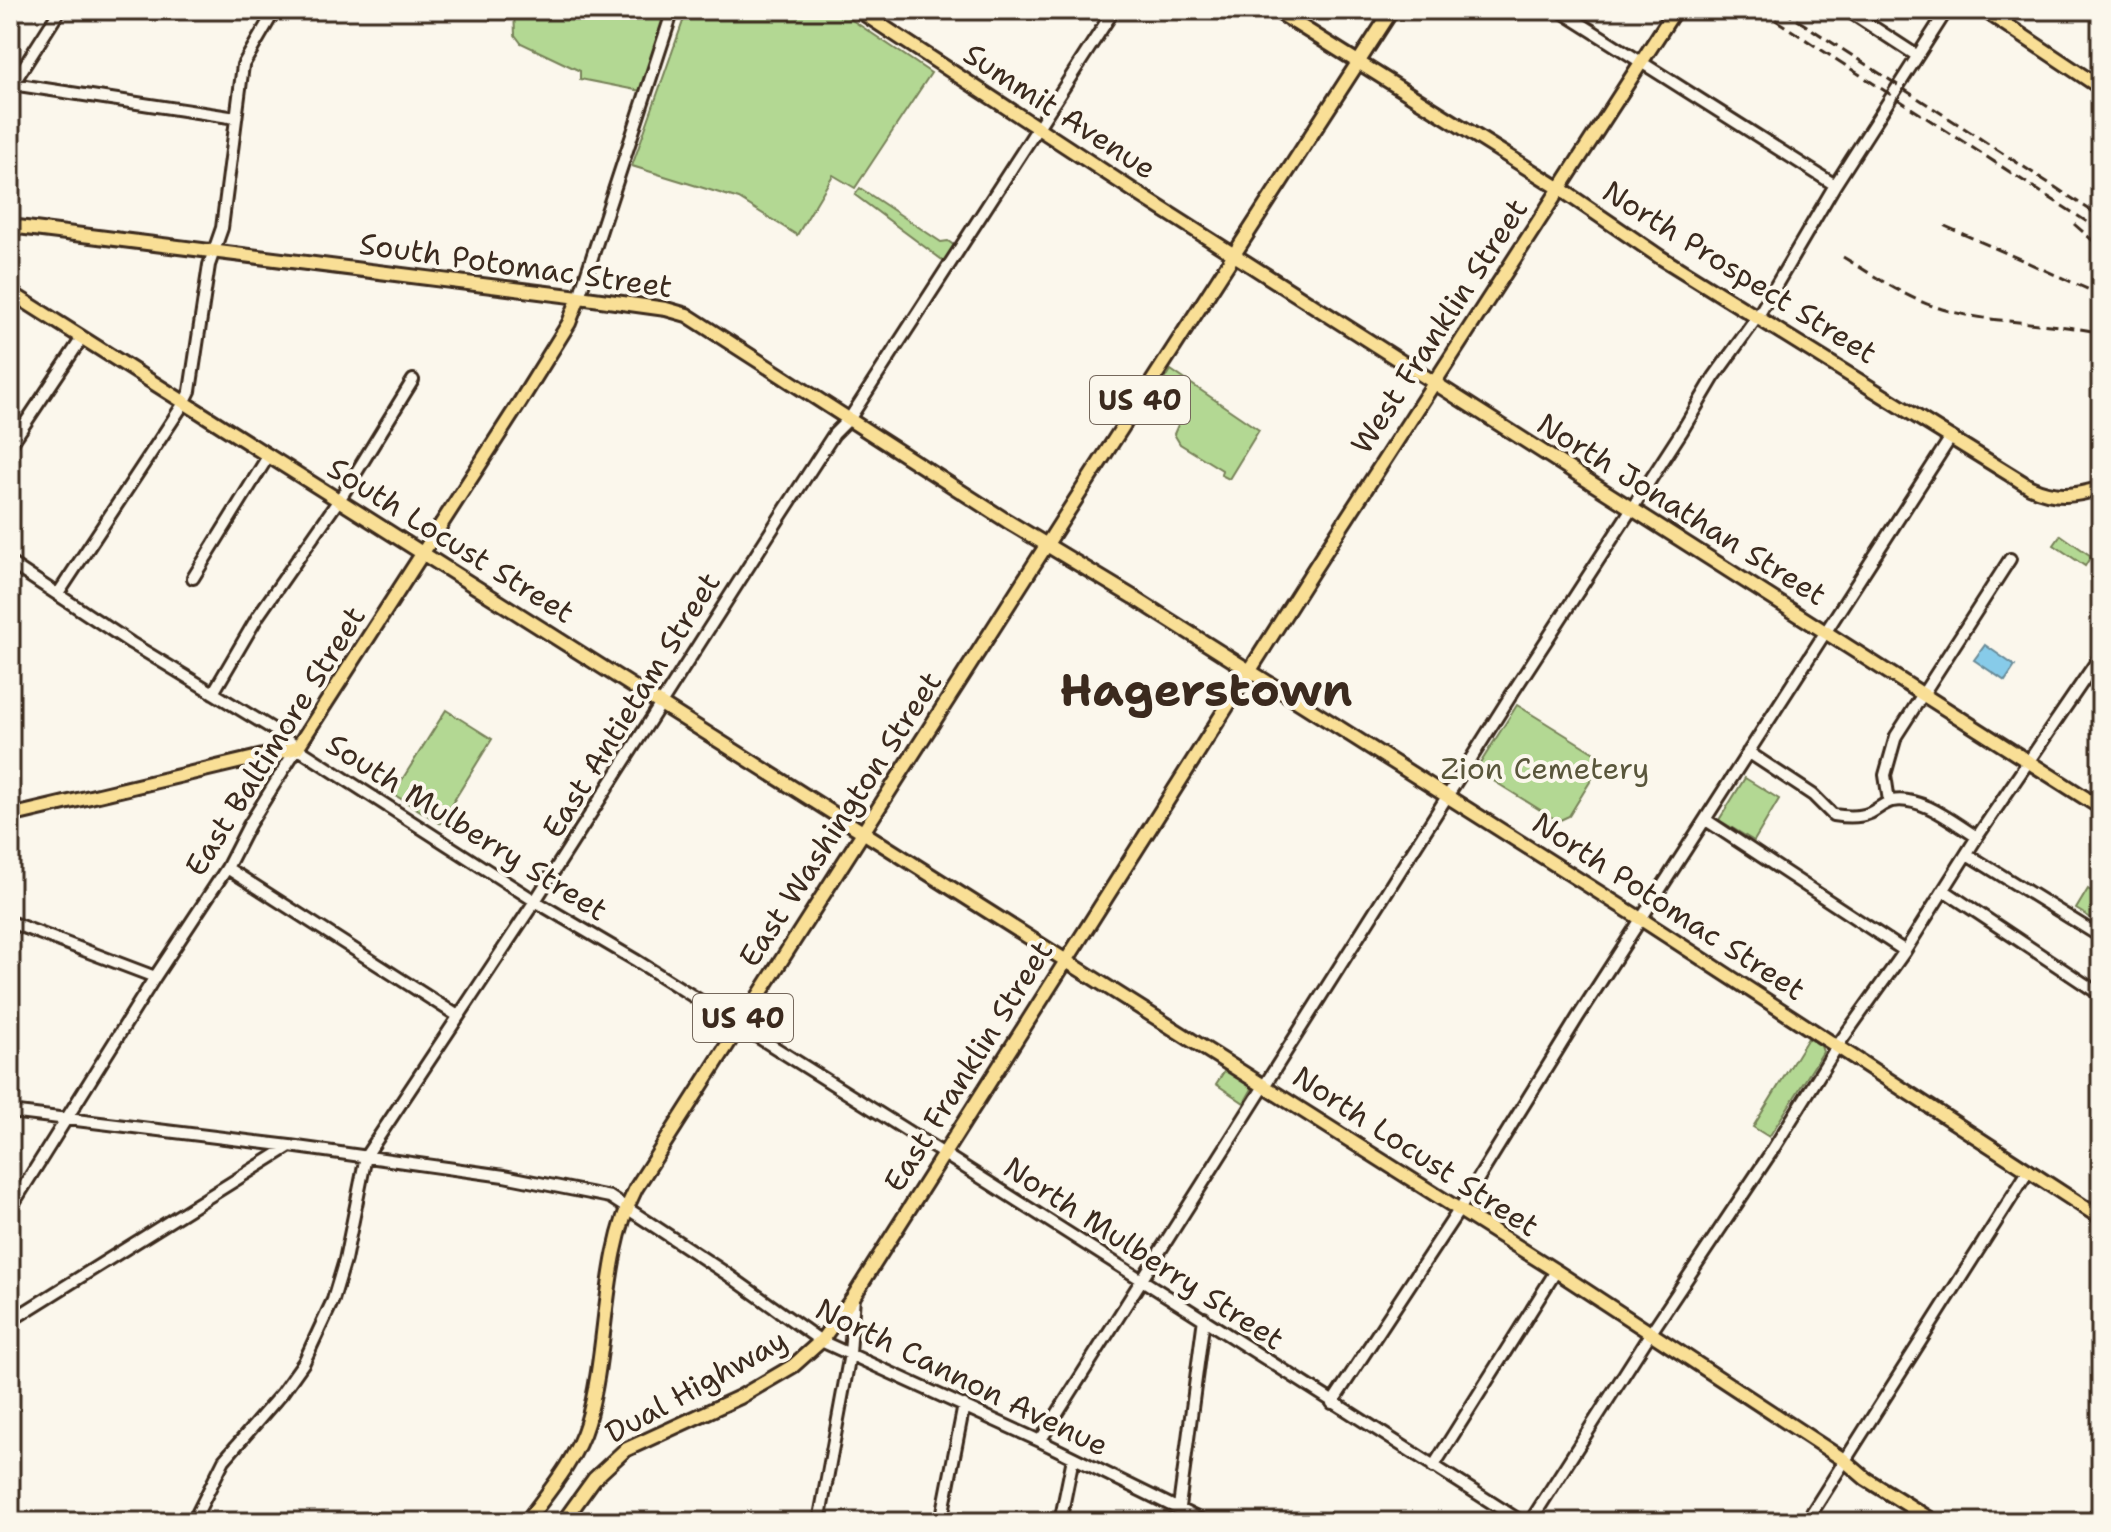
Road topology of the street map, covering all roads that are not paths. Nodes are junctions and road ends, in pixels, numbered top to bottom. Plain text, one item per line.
1 (60, 10) edge
2 (275, 10) edge
3 (673, 10) edge
4 (858, 10) edge
5 (1114, 10) edge
6 (1275, 10) edge
7 (1392, 10) edge
8 (1559, 10) edge
9 (1675, 10) edge
10 (1847, 10) edge
11 (1947, 10) edge
12 (1984, 10) edge
13 (1916, 55) junction
14 (1359, 61) junction
15 (1641, 63) junction
16 (11, 87) edge
17 (2101, 88) edge
18 (236, 118) junction
19 (1038, 128) junction
20 (1835, 185) junction
21 (1559, 188) junction
22 (10, 226) edge
23 (213, 251) junction
24 (1234, 255) junction
25 (10, 292) edge
26 (579, 297) junction
27 (1758, 316) junction
28 (82, 338) junction
29 (413, 380) dead end
30 (1434, 382) junction
31 (184, 403) junction
32 (850, 418) junction
33 (1951, 437) junction
34 (10, 446) edge
35 (269, 455) junction
36 (2101, 488) edge
37 (337, 499) junction
38 (1632, 509) junction
39 (1046, 545) junction
40 (424, 554) junction
41 (2010, 559) dead end
42 (10, 563) edge
43 (193, 578) dead end
44 (58, 594) junction
45 (1827, 632) junction
46 (2100, 658) edge
47 (1249, 671) junction
48 (213, 693) junction
49 (1922, 693) junction
50 (659, 703) junction
51 (297, 748) junction
52 (1748, 752) junction
53 (2029, 762) junction
54 (1447, 796) junction
55 (1889, 801) junction
56 (2101, 808) edge
57 (10, 816) edge
58 (1706, 820) junction
59 (863, 832) junction
60 (1977, 837) junction
61 (1967, 854) junction
62 (227, 868) junction
63 (1945, 891) junction
64 (535, 901) junction
65 (1641, 919) junction
66 (10, 922) edge
67 (2101, 937) edge
68 (1905, 951) junction
69 (1066, 960) junction
70 (155, 977) junction
71 (2101, 995) edge
72 (458, 1016) junction
73 (739, 1025) junction
74 (1838, 1045) junction
75 (1264, 1085) junction
76 (10, 1112) edge
77 (65, 1119) junction
78 (290, 1146) junction
79 (944, 1154) junction
80 (366, 1156) junction
81 (2029, 1170) junction
82 (627, 1206) junction
83 (10, 1209) edge
84 (1459, 1210) junction
85 (2100, 1216) edge
86 (1556, 1271) junction
87 (1141, 1280) junction
88 (854, 1296) junction
89 (1204, 1318) junction
90 (10, 1321) edge
91 (1650, 1334) junction
92 (821, 1341) junction
93 (850, 1354) junction
94 (594, 1391) joint
95 (1332, 1403) junction
96 (964, 1405) junction
97 (1040, 1441) junction
98 (1073, 1458) junction
99 (1844, 1460) junction
100 (1433, 1467) junction
101 (2101, 1507) edge
102 (1179, 1510) junction
103 (193, 1522) edge
104 (526, 1522) edge
105 (563, 1522) edge
106 (819, 1522) edge
107 (941, 1522) edge
108 (1060, 1522) edge
109 (1177, 1522) edge
110 (1205, 1522) edge
111 (1522, 1522) edge
112 (1530, 1522) edge
113 (1806, 1522) edge
114 (1935, 1522) edge
115 (2091, 1522) edge

1 - 16 street
2 - 18 street
3 - 26 street
4 - 19 main road, Summit Avenue
5 - 19 street, East Antietam Street
6 - 14 main road, North Prospect Street
7 - 14 main road, US 40
8 - 15 street
9 - 15 main road, West Franklin Street
10 - 13 street
11 - 13 street
12 - 17 main road
13 - 20 street
14 - 21 main road, North Prospect Street
14 - 24 main road, US 40
15 - 20 street
15 - 21 main road, West Franklin Street
16 - 18 street
18 - 23 street
19 - 24 main road, Summit Avenue
19 - 32 street, East Antietam Street
20 - 27 street
21 - 27 main road, North Prospect Street
21 - 30 main road, West Franklin Street
22 - 23 main road, South Potomac Street
23 - 26 main road, South Potomac Street
23 - 31 street
24 - 30 main road, North Jonathan Street
24 - 39 main road, US 40
25 - 28 main road, South Locust Street
26 - 32 main road, South Potomac Street
26 - 40 main road, East Baltimore Street
27 - 33 main road, North Prospect Street
27 - 38 street
28 - 31 main road, South Locust Street
28 - 34 street
29 - 37 street
30 - 38 main road, North Jonathan Street
30 - 47 main road, West Franklin Street
31 - 35 main road, South Locust Street
31 - 44 street
32 - 39 main road, South Potomac Street
32 - 50 street, East Antietam Street
33 - 36 main road, North Prospect Street
33 - 45 street
35 - 37 main road, South Locust Street
35 - 43 street
37 - 40 main road, South Locust Street
37 - 48 street
38 - 45 main road, North Jonathan Street
38 - 54 street
39 - 47 main road, North Potomac Street
39 - 59 main road, East Washington Street / US 40
40 - 50 main road, South Locust Street
40 - 51 main road, East Baltimore Street
41 - 49 street
42 - 44 street, South Mulberry Street
44 - 48 street, South Mulberry Street
45 - 49 main road, North Jonathan Street
45 - 52 street
46 - 53 street
47 - 54 main road, North Potomac Street
47 - 69 main road, East Franklin Street
48 - 51 street, South Mulberry Street
49 - 53 main road, North Jonathan Street
49 - 55 street
50 - 59 main road, South Locust Street
50 - 64 street, East Antietam Street
51 - 57 main road
51 - 62 street, East Baltimore Street
51 - 64 street, South Mulberry Street
52 - 55 street
52 - 58 street
53 - 56 main road, North Jonathan Street
53 - 60 street
54 - 65 main road, North Potomac Street
54 - 75 street
55 - 60 street
58 - 65 street
58 - 68 street
59 - 69 main road, North Locust Street
59 - 73 main road, East Washington Street / US 40
60 - 61 street
61 - 63 street
61 - 67 street
62 - 70 street, East Baltimore Street
62 - 72 street
63 - 68 street
63 - 71 street
64 - 72 street, East Antietam Street
64 - 73 street, South Mulberry Street
65 - 74 main road, North Potomac Street
65 - 84 street
66 - 70 street
68 - 74 street
69 - 75 main road, North Locust Street
69 - 79 main road, East Franklin Street
70 - 77 street, East Baltimore Street
72 - 80 street, East Antietam Street
73 - 79 street, North Mulberry Street
73 - 82 main road, East Washington Street / US 40
74 - 81 main road, North Potomac Street
74 - 91 street
75 - 84 main road, North Locust Street
75 - 87 street
76 - 77 street, North Cannon Avenue
77 - 78 street, North Cannon Avenue
77 - 83 street, East Baltimore Street
78 - 80 street, North Cannon Avenue
78 - 90 street
79 - 87 street, North Mulberry Street
79 - 88 main road, East Franklin Street
80 - 82 street, North Cannon Avenue
80 - 103 street, East Antietam Street
81 - 85 main road, North Potomac Street
81 - 99 street
82 - 92 street, North Cannon Avenue
82 - 94 main road, East Washington Street / US 40
84 - 86 main road, North Locust Street
84 - 95 street
86 - 91 main road, North Locust Street
86 - 100 street
87 - 89 street, North Mulberry Street
87 - 97 street
88 - 92 main road, Dual Highway
88 - 93 street, East Franklin Street
89 - 95 street, North Mulberry Street
89 - 102 street
91 - 99 main road, North Locust Street
91 - 112 street
92 - 93 street, North Cannon Avenue
92 - 105 main road, Dual Highway
93 - 96 street, North Cannon Avenue
93 - 106 street, East Franklin Street
94 - 104 main road, Dual Highway / US 40
95 - 100 street, North Mulberry Street
96 - 97 street, North Cannon Avenue
96 - 107 street
97 - 98 street, North Cannon Avenue
98 - 102 street, North Cannon Avenue
98 - 108 street
99 - 113 street
99 - 114 main road, North Locust Street
100 - 111 street, North Mulberry Street
101 - 115 street
102 - 109 street
102 - 110 street, North Cannon Avenue

